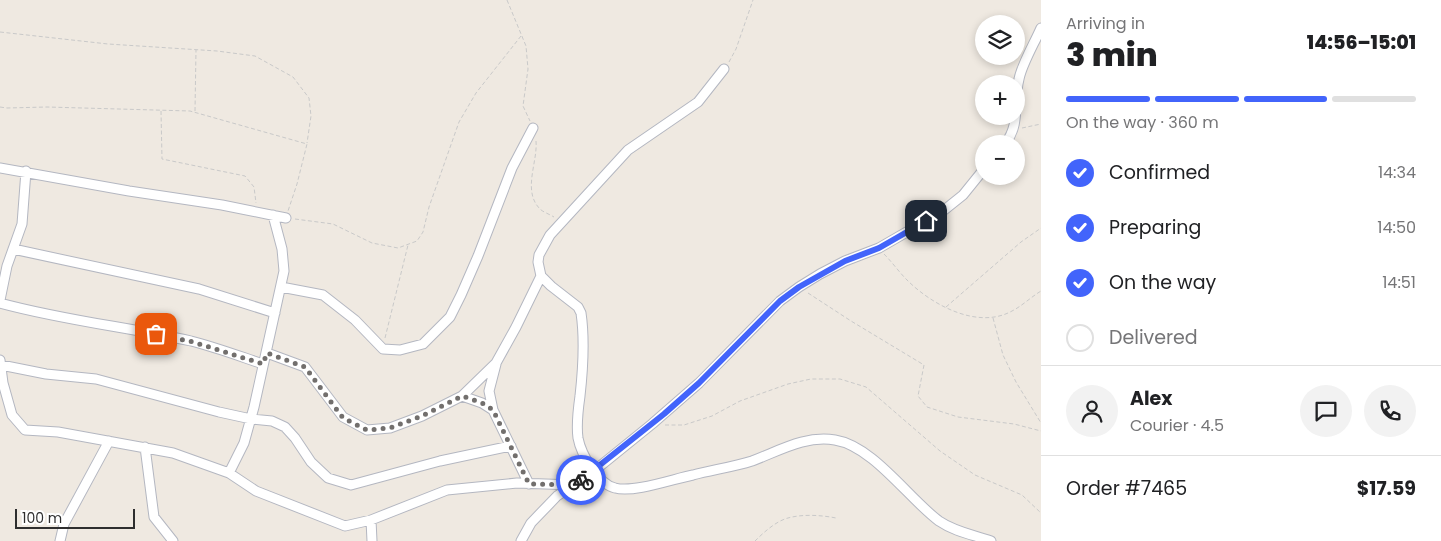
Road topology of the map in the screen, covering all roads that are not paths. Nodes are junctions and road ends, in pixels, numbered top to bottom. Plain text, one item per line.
1 (1041, 28) edge
2 (724, 69) road end
3 (533, 128) road end
4 (1011, 135) edge
5 (0, 168) edge
6 (26, 172) junction
7 (975, 180) edge
8 (272, 215) junction
9 (286, 218) road end
10 (13, 249) junction
11 (541, 276) junction
12 (281, 288) junction
13 (0, 301) edge
14 (275, 313) junction
15 (267, 353) junction
16 (0, 360) edge
17 (496, 363) junction
18 (263, 364) junction
19 (1, 365) edge
20 (462, 396) junction
21 (493, 410) junction
22 (251, 418) junction
23 (109, 441) junction
24 (511, 446) junction
25 (145, 447) junction
26 (594, 471) junction
27 (229, 473) junction
28 (529, 484) junction
29 (574, 485) junction
30 (371, 520) junction
31 (60, 541) edge
32 (174, 541) edge
33 (372, 541) edge
34 (521, 541) edge
35 (991, 541) edge

1 - 4 street
2 - 11 street
3 - 12 street
5 - 6 street
6 - 8 street
6 - 10 street
7 - 26 street
8 - 9 street
8 - 12 street
10 - 13 street
10 - 14 street
11 - 17 street
11 - 26 street
12 - 14 street
13 - 18 street
14 - 15 street
15 - 18 street
15 - 20 street
16 - 19 street
17 - 20 street
17 - 21 street
18 - 22 street
19 - 22 street
19 - 23 street
20 - 21 street
21 - 24 street
22 - 24 street
22 - 27 street
23 - 25 street
23 - 31 street
24 - 28 street
25 - 27 street
25 - 32 street
26 - 29 street
26 - 35 street
27 - 30 street
28 - 29 street
28 - 30 street
29 - 34 street
30 - 33 street

